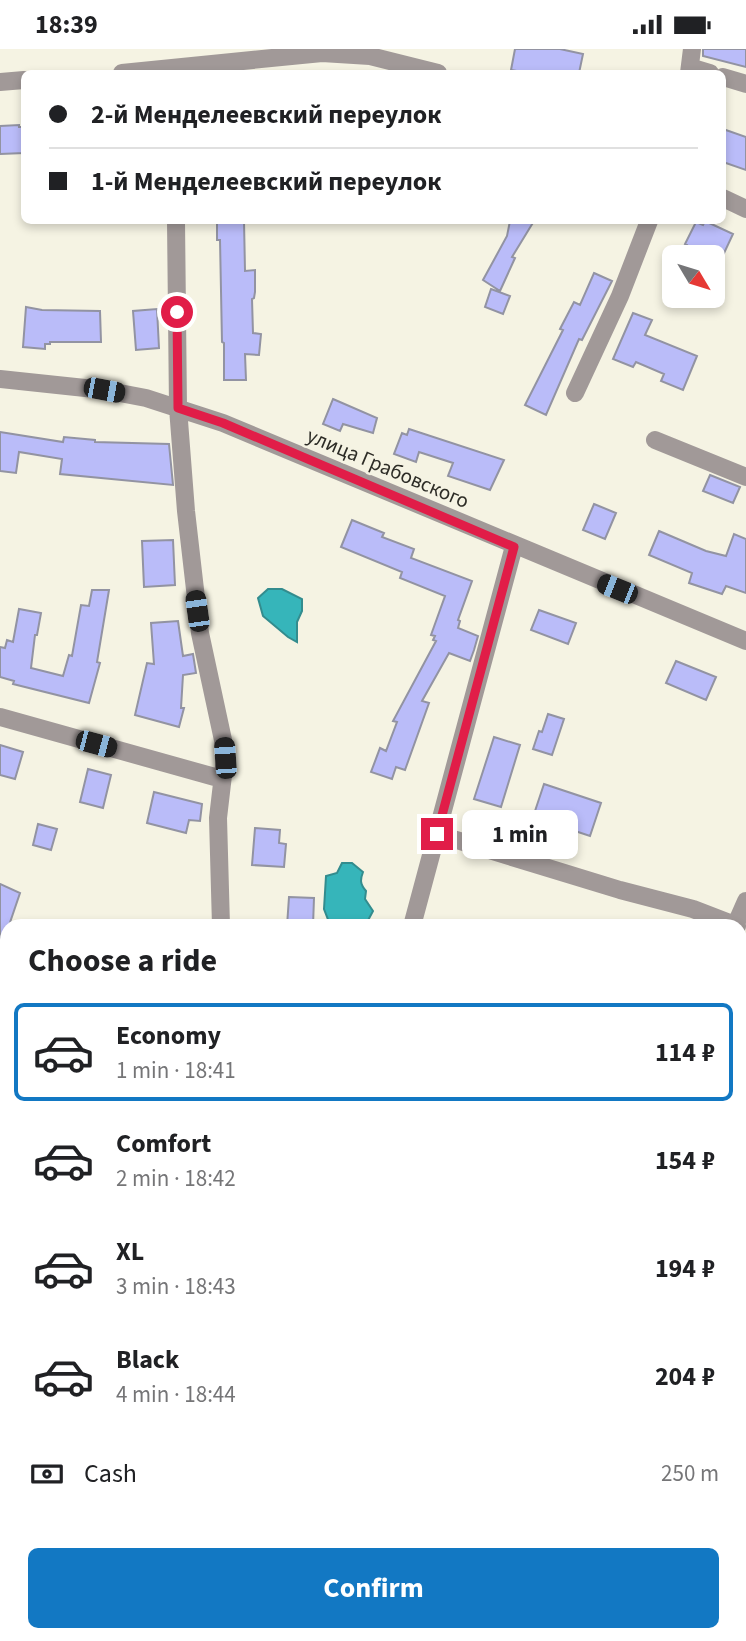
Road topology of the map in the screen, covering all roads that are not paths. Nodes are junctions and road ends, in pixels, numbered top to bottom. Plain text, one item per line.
1 (692, 49) edge
2 (322, 51) edge
3 (182, 70) edge
4 (426, 70) edge
5 (689, 70) edge
6 (726, 78) edge
7 (21, 80) edge
8 (0, 82) edge
9 (746, 84) edge
10 (726, 199) edge
11 (746, 209) edge
12 (176, 224) edge
13 (648, 224) edge
14 (0, 379) edge
15 (575, 393) dead end
16 (178, 408) junction
17 (655, 440) dead end
18 (746, 477) edge
19 (514, 547) junction
20 (746, 641) edge
21 (0, 717) edge
22 (222, 779) junction
23 (437, 834) junction
24 (746, 901) edge
25 (221, 919) edge
26 (414, 919) edge
27 (719, 919) edge
28 (740, 919) edge

1 - 5 street
2 - 3 street
2 - 4 street
6 - 9 street
7 - 8 street
10 - 11 street
12 - 16 street
13 - 15 street
14 - 16 street, улица Грабовского
16 - 19 street, улица Грабовского
16 - 22 street
17 - 18 street
19 - 20 street, улица Грабовского
19 - 23 street
21 - 22 street
22 - 25 street
23 - 26 street
23 - 27 street
24 - 28 street

